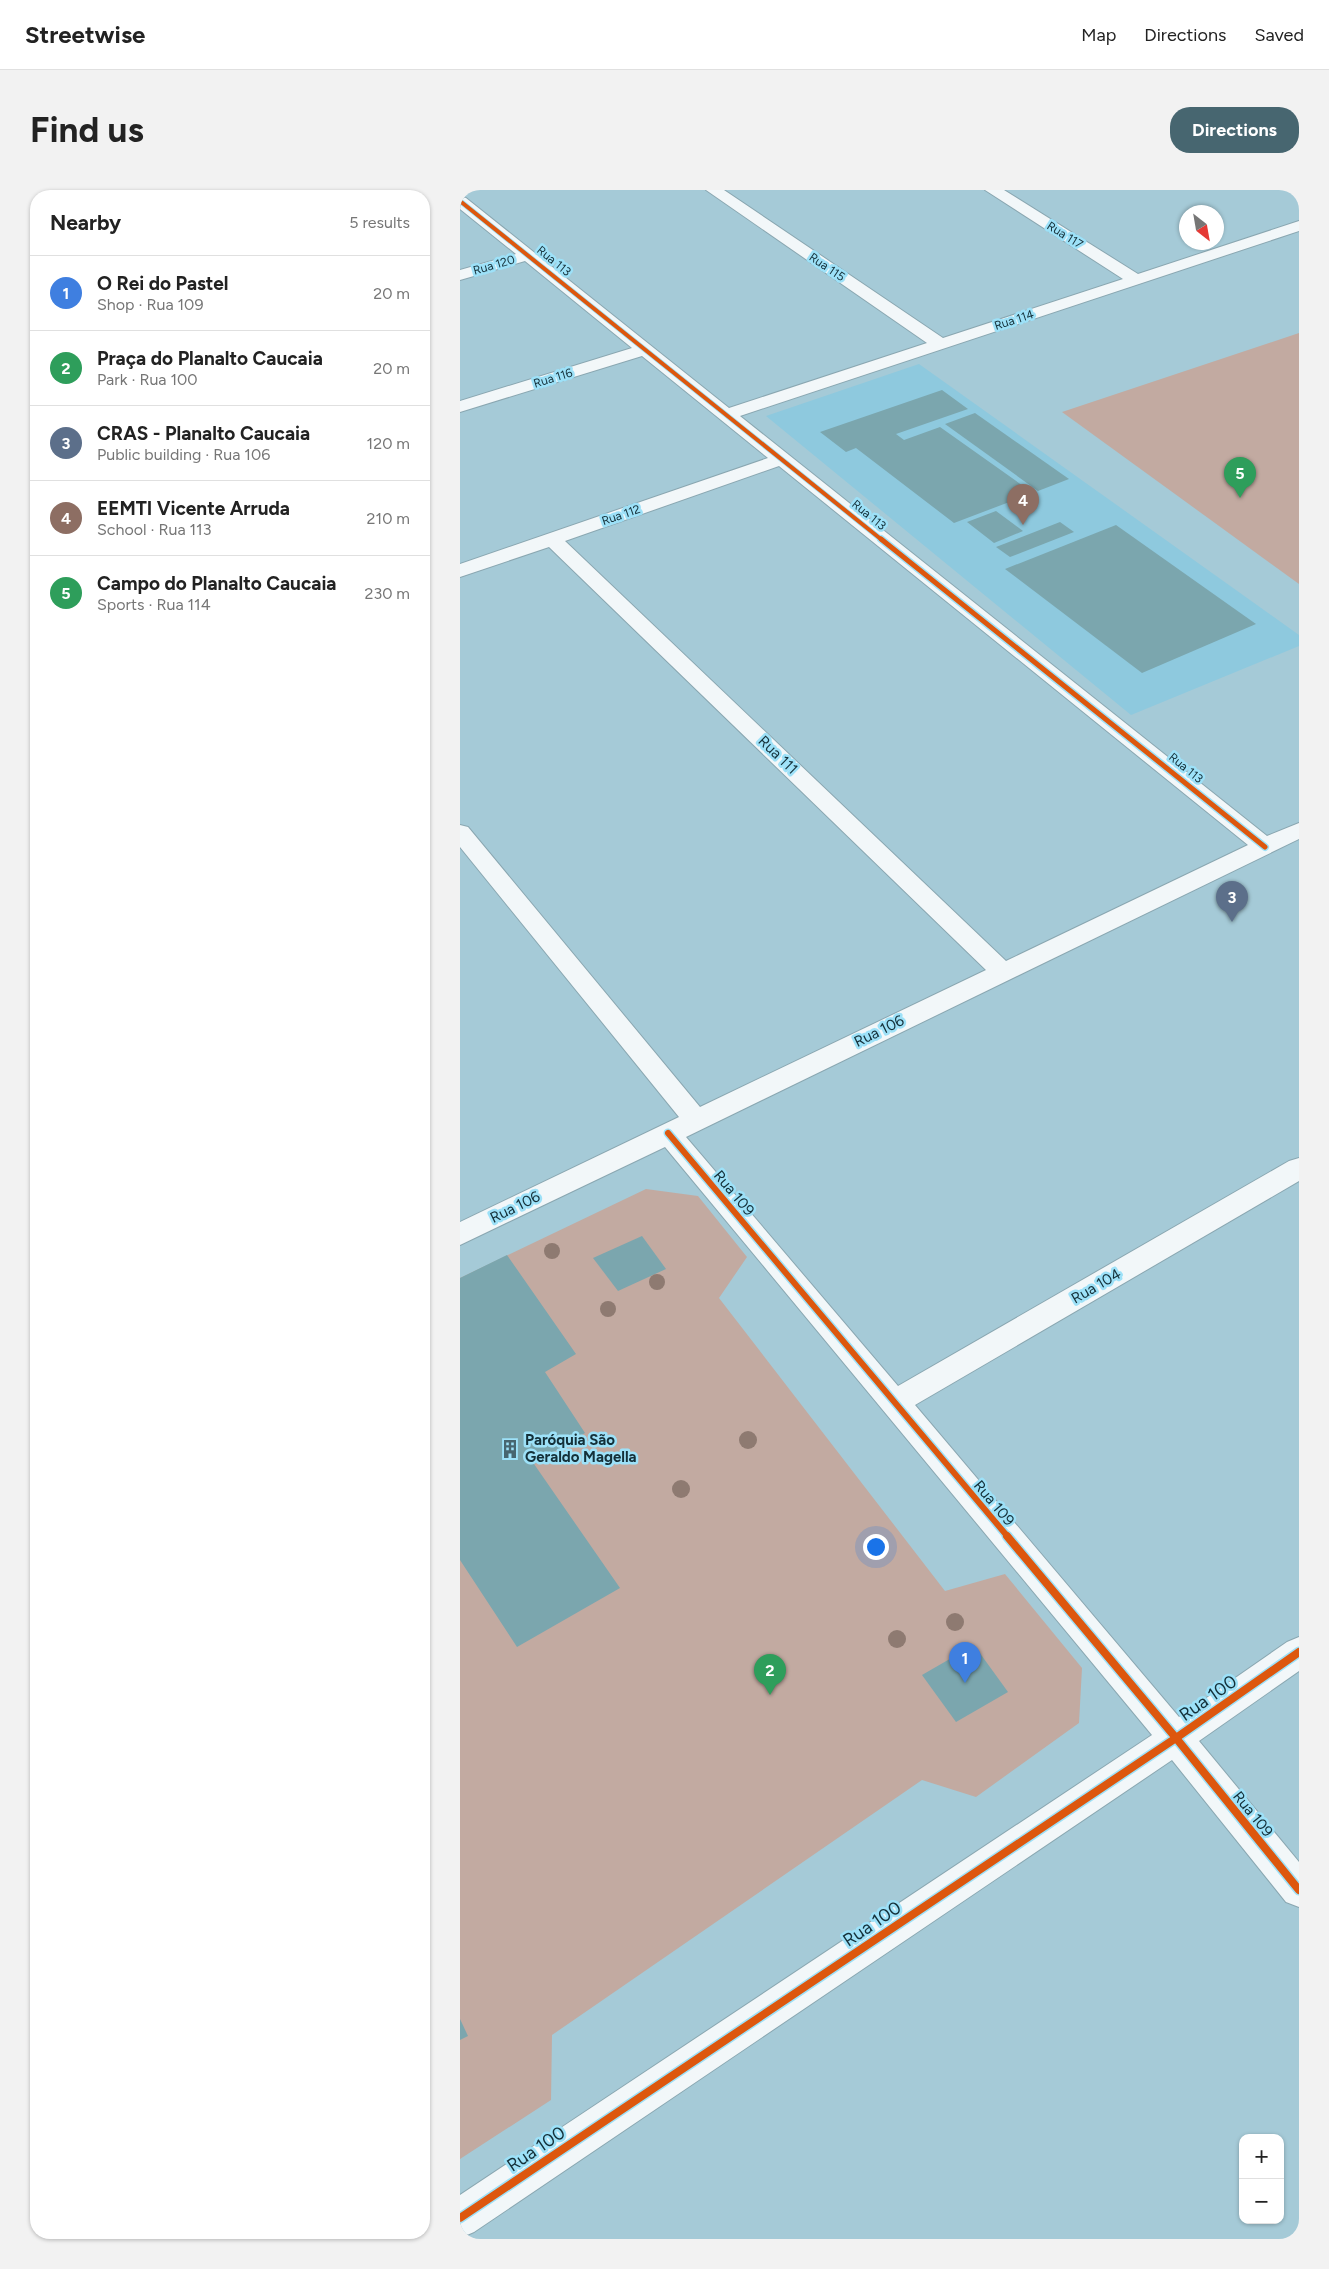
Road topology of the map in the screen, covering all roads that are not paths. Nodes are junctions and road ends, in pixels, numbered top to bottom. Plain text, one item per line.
1 (714, 190) edge
2 (994, 190) edge
3 (460, 200) edge
4 (1295, 231) edge
5 (529, 255) junction
6 (460, 275) edge
7 (1136, 280) junction
8 (940, 344) junction
9 (646, 349) junction
10 (460, 407) edge
11 (729, 414) junction
12 (782, 460) junction
13 (552, 539) junction
14 (460, 571) edge
15 (1299, 830) edge
16 (460, 832) edge
17 (1265, 847) junction
18 (1004, 972) junction
19 (695, 1119) junction
20 (668, 1133) junction
21 (1299, 1168) edge
22 (460, 1234) edge
23 (893, 1403) junction
24 (1299, 1652) edge
25 (1176, 1738) junction
26 (1299, 1890) edge
27 (460, 2218) edge

1 - 8 street, Rua 115
2 - 7 street, Rua 117
3 - 5 street, Rua 113
4 - 7 street, Rua 114
5 - 6 street, Rua 120
5 - 9 street, Rua 113
7 - 8 street, Rua 114
8 - 11 street, Rua 114
9 - 10 street, Rua 116
9 - 11 street, Rua 113
11 - 12 street, Rua 113
12 - 13 street, Rua 112
12 - 17 street, Rua 113
13 - 14 street, Rua 112
13 - 18 street, Rua 111
15 - 17 street, Rua 106
16 - 19 street
17 - 18 street, Rua 106
18 - 19 street, Rua 106
19 - 20 street, Rua 106
20 - 22 street, Rua 106
20 - 23 street, Rua 109
21 - 23 street, Rua 104
23 - 25 street, Rua 109
24 - 25 street, Rua 100
25 - 26 street, Rua 109
25 - 27 street, Rua 100

